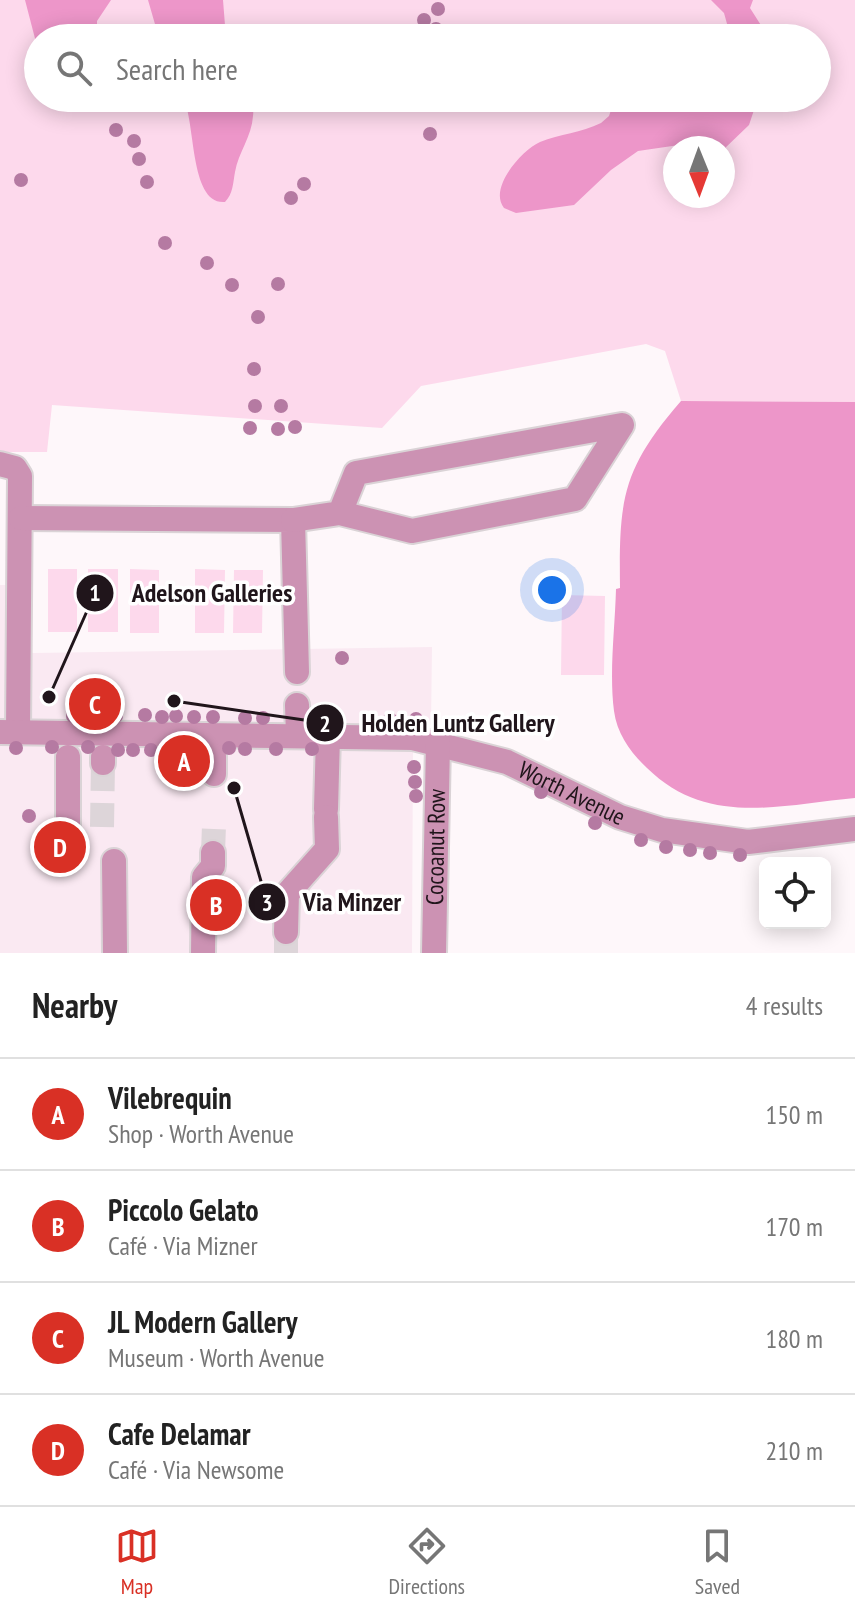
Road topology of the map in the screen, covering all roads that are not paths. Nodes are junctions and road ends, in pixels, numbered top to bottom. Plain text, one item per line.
1 (0, 464) edge
2 (340, 513) junction
3 (21, 518) junction
4 (293, 520) junction
5 (10, 588) edge
6 (297, 672) dead end
7 (297, 705) dead end
8 (9, 732) edge
9 (298, 735) junction
10 (328, 736) junction
11 (438, 742) junction
12 (68, 757) dead end
13 (855, 829) edge
14 (68, 833) dead end
15 (213, 853) tunnel mouth
16 (114, 861) dead end
17 (286, 932) tunnel mouth
18 (115, 953) edge
19 (203, 953) edge
20 (434, 953) edge

1 - 3 street
2 - 2 street
2 - 4 street
3 - 4 street
3 - 5 street
4 - 6 street
5 - 8 street
7 - 9 street
8 - 9 street, Worth Avenue
9 - 10 street, Worth Avenue
10 - 11 street, Worth Avenue
10 - 17 street
11 - 13 street, Worth Avenue
11 - 20 street, Cocoanut Row
12 - 14 street
15 - 19 street
16 - 18 street

